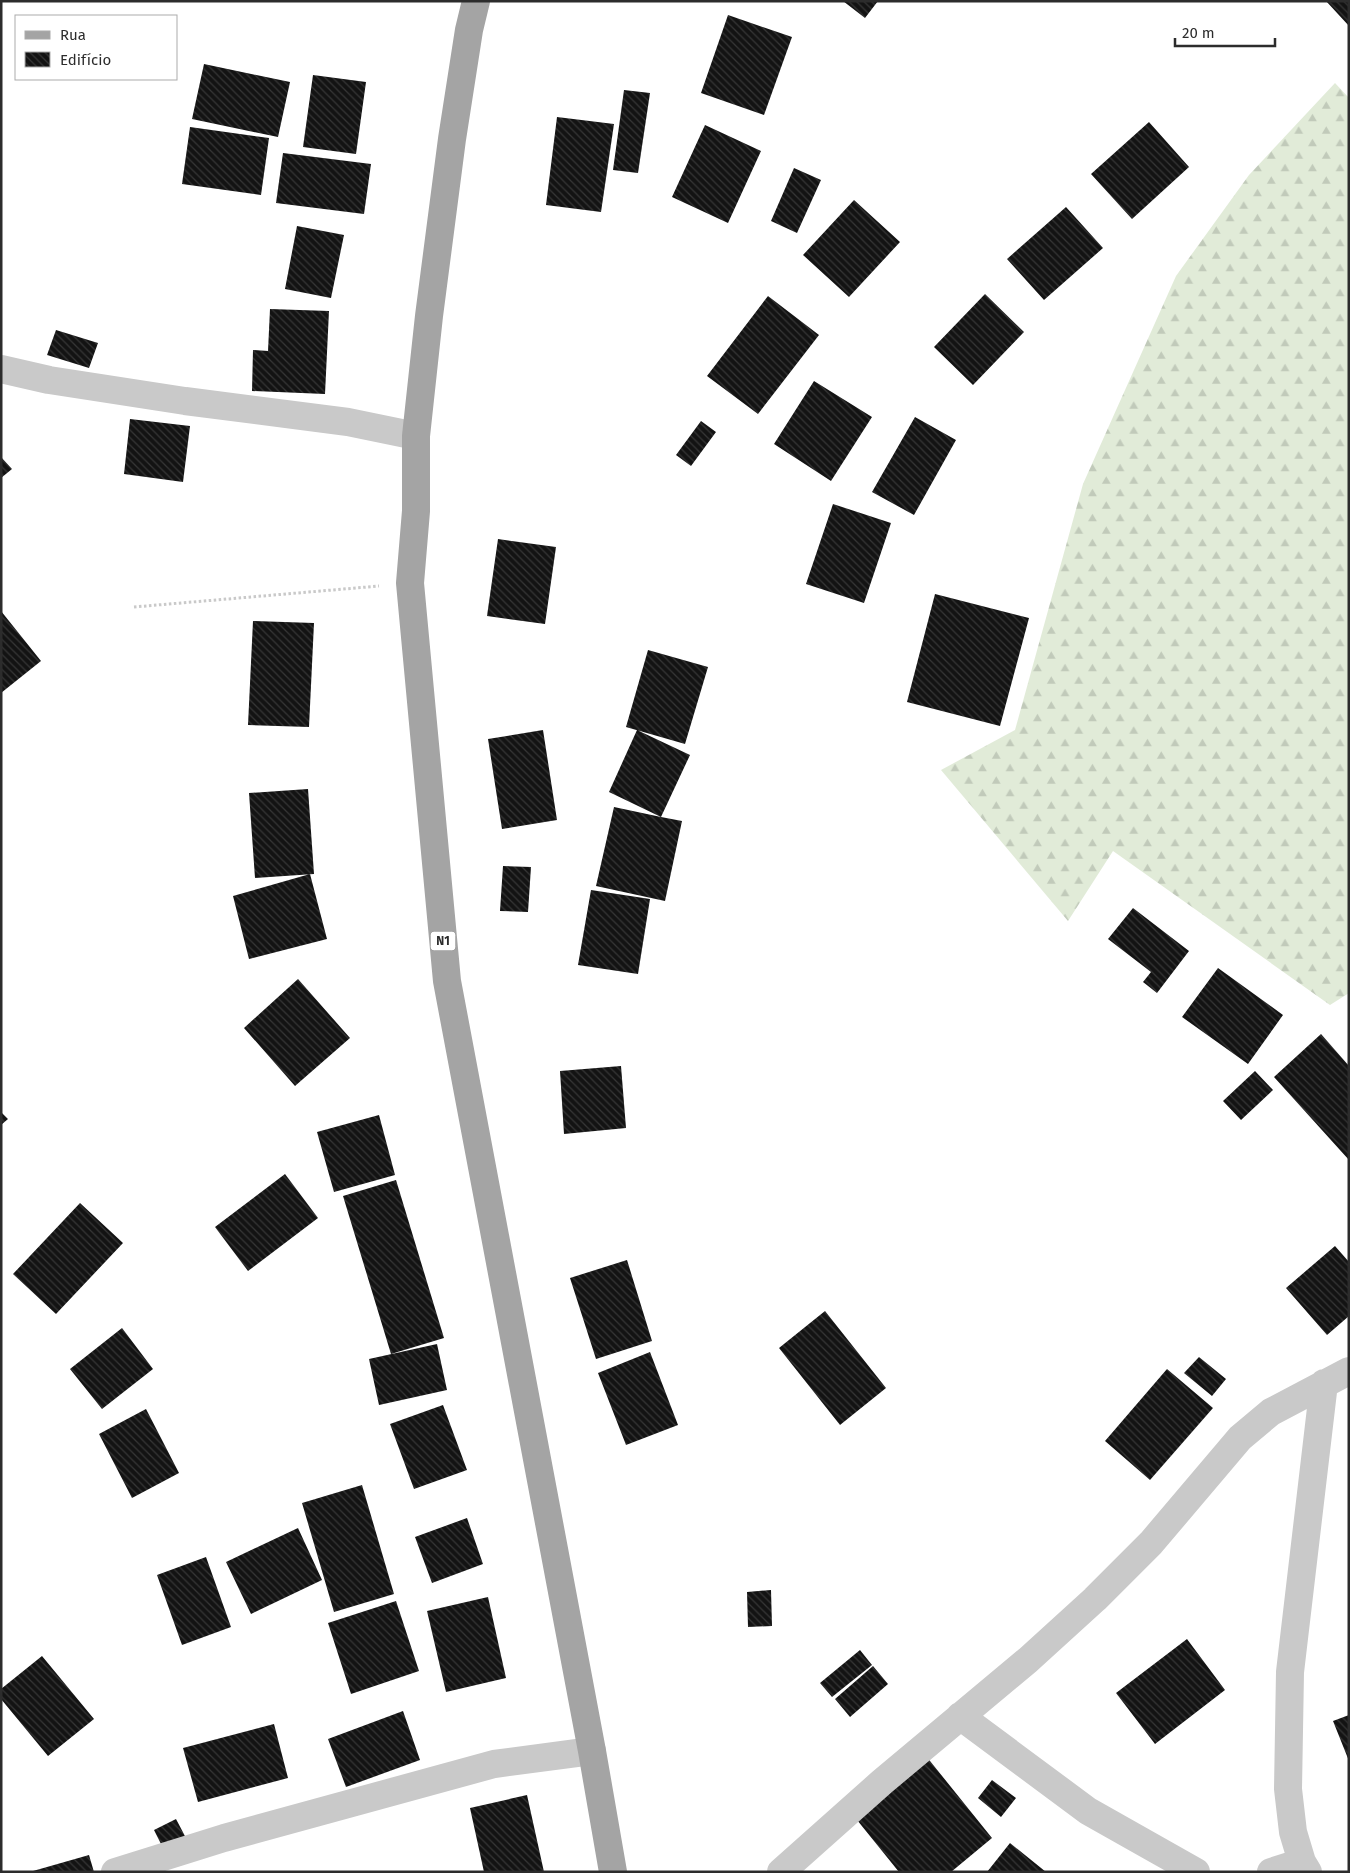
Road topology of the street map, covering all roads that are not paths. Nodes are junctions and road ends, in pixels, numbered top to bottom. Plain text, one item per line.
1 (476, 1) edge
2 (1, 369) edge
3 (416, 436) junction
4 (1349, 1371) edge
5 (1324, 1383) junction
6 (960, 1716) junction
7 (592, 1751) junction
8 (1305, 1867) edge
9 (115, 1872) edge
10 (613, 1872) edge
11 (781, 1872) edge
12 (1196, 1872) edge
13 (1271, 1872) edge

1 - 3 main road, N1
2 - 3 street
3 - 7 main road, N1
4 - 5 street
5 - 6 street
5 - 8 street
6 - 11 street
6 - 12 street
7 - 9 street
7 - 10 main road, N1
8 - 13 street

